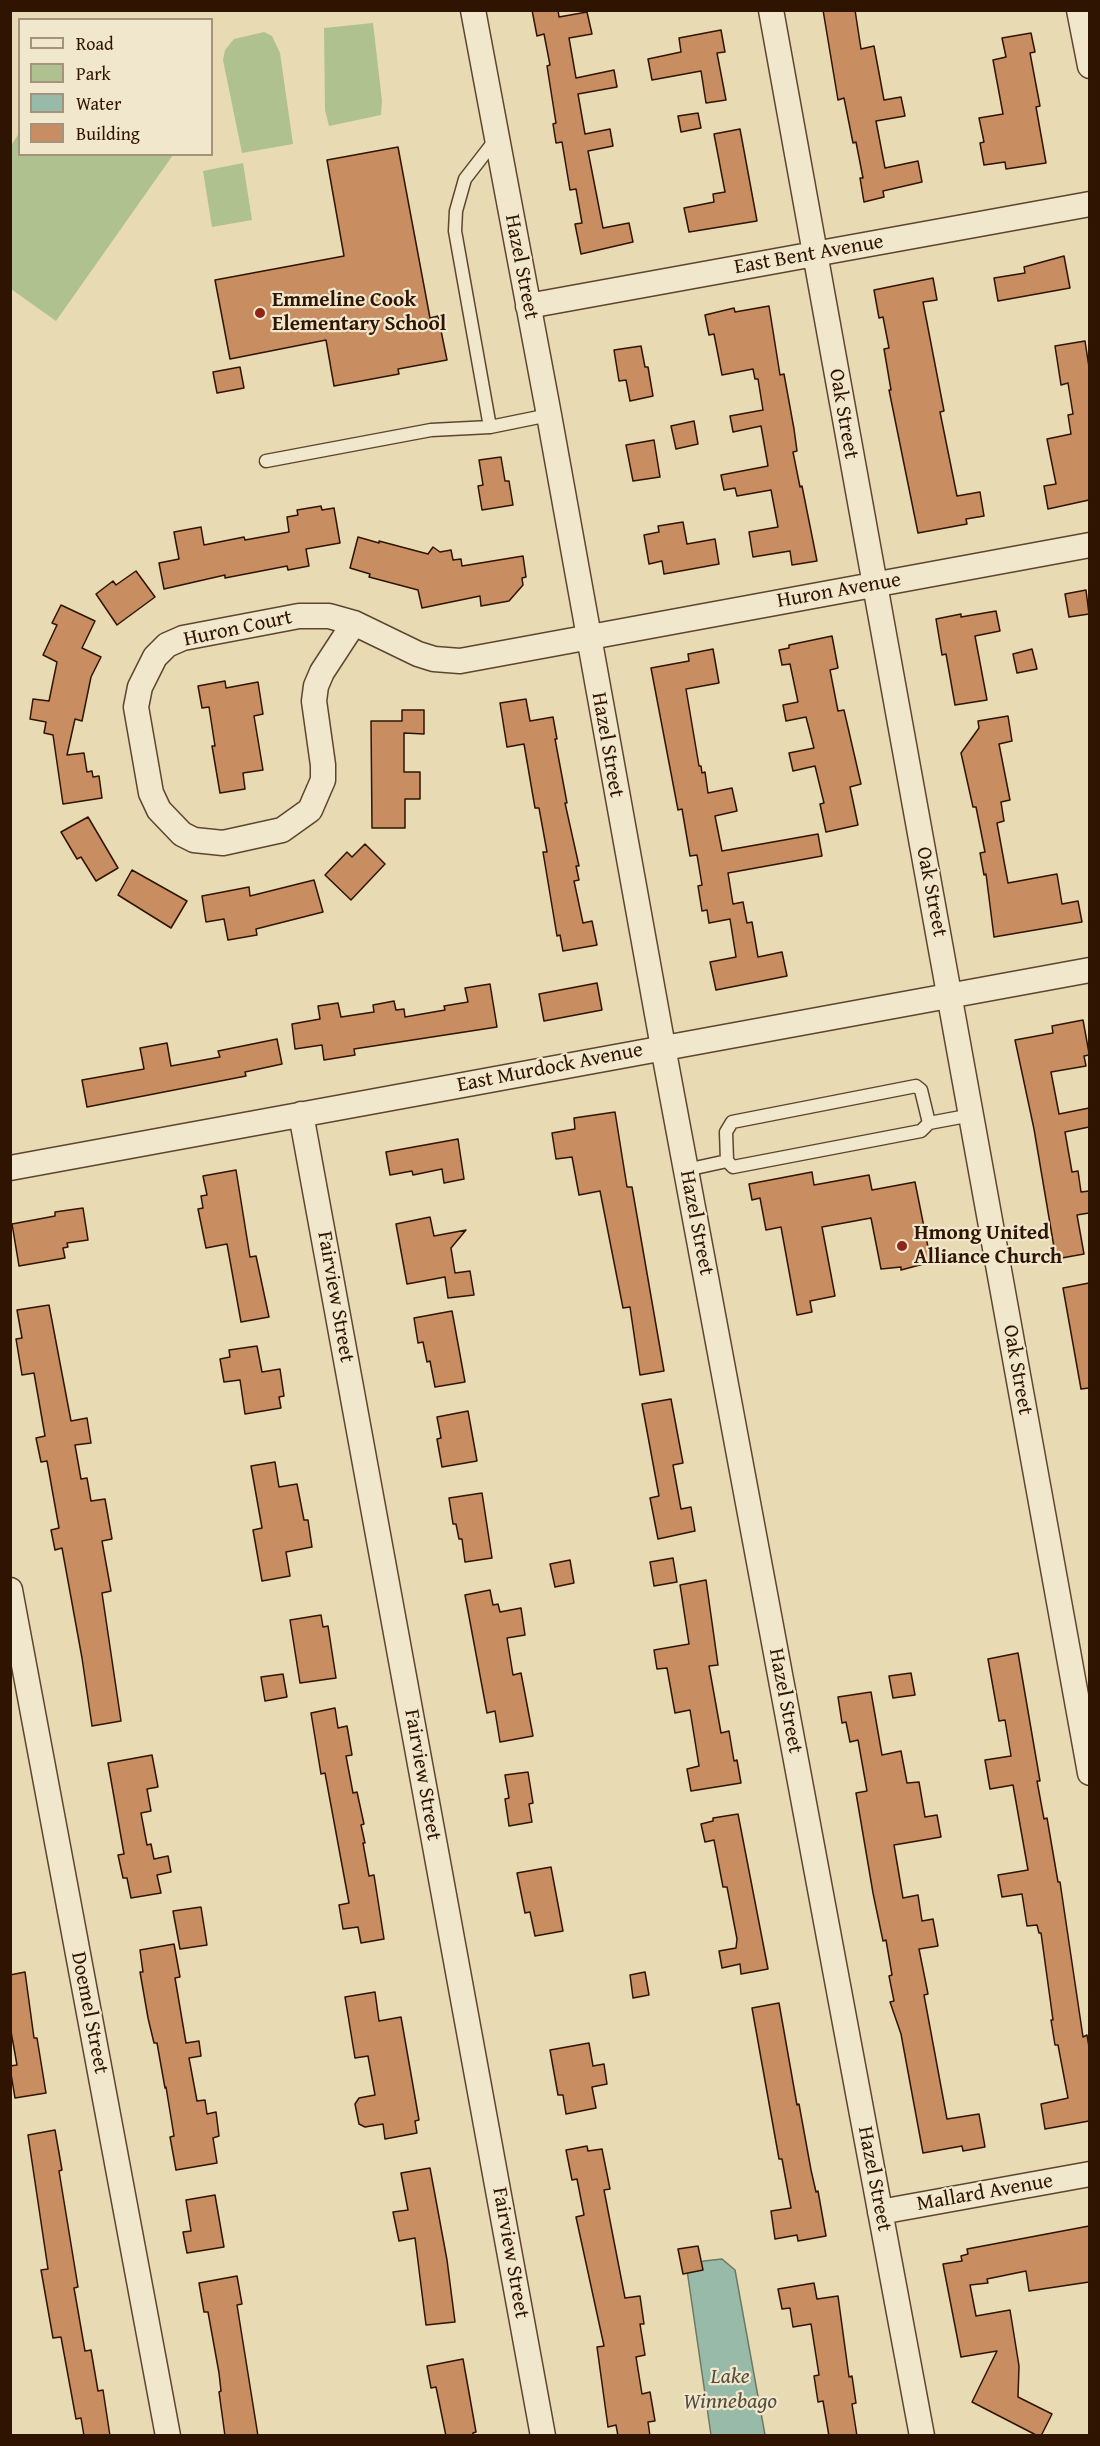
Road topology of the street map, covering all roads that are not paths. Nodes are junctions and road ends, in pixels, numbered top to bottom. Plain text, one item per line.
1 (473, 10) edge
2 (771, 10) edge
3 (1079, 10) edge
4 (1089, 66) edge
5 (496, 138) junction
6 (1089, 204) edge
7 (814, 254) junction
8 (528, 306) junction
9 (549, 415) junction
10 (490, 427) junction
11 (266, 461) dead end
12 (1089, 545) edge
13 (873, 585) junction
14 (354, 623) junction
15 (587, 636) junction
16 (1089, 970) edge
17 (950, 994) junction
18 (663, 1047) junction
19 (301, 1114) junction
20 (972, 1115) junction
21 (929, 1123) junction
22 (728, 1161) junction
23 (10, 1168) edge
24 (686, 1170) junction
25 (10, 1590) edge
26 (1089, 1773) edge
27 (1089, 2174) edge
28 (880, 2212) junction
29 (168, 2436) edge
30 (543, 2436) edge
31 (922, 2436) edge

1 - 5 street, Hazel Street
2 - 7 street, Oak Street
3 - 4 street
5 - 8 street, Hazel Street
5 - 10 lane
6 - 7 street, East Bent Avenue
7 - 8 street, East Bent Avenue
7 - 13 street, Oak Street
8 - 9 street, Hazel Street
9 - 10 lane
9 - 15 street, Hazel Street
10 - 11 lane
12 - 13 street, Huron Avenue
13 - 15 street, Huron Avenue
13 - 17 street, Oak Street
14 - 14 street, Huron Court
14 - 15 street, Huron Court
15 - 18 street, Hazel Street
16 - 17 street, East Murdock Avenue
17 - 18 street, East Murdock Avenue
17 - 20 street, Oak Street
18 - 19 street, East Murdock Avenue
18 - 24 street, Hazel Street
19 - 23 street, East Murdock Avenue
19 - 30 street, Fairview Street
20 - 21 lane
20 - 26 street, Oak Street
21 - 22 lane
21 - 22 lane
22 - 24 lane
24 - 28 street, Hazel Street
25 - 29 street, Doemel Street
27 - 28 street, Mallard Avenue
28 - 31 street, Hazel Street

